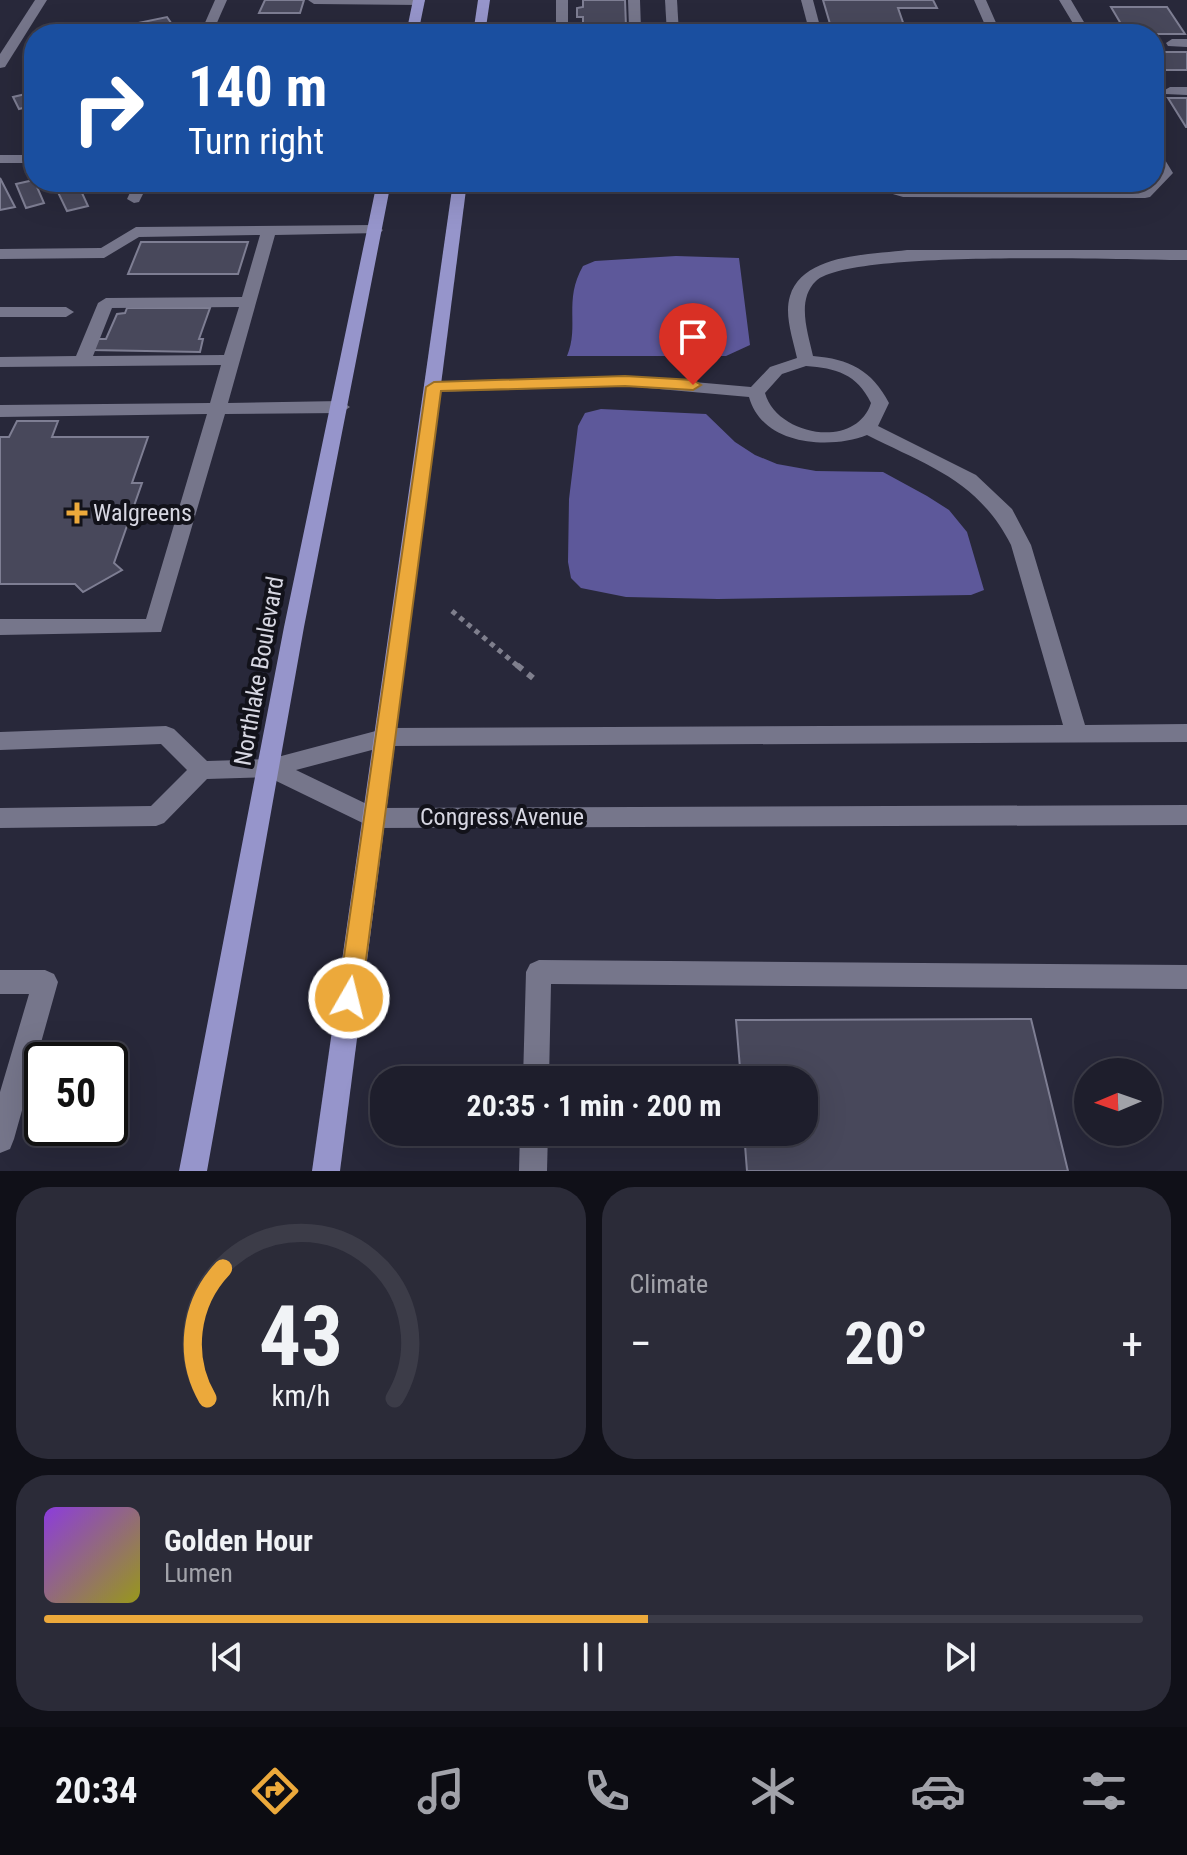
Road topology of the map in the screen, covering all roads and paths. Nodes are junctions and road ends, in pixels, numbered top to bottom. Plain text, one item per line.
1 (41, 0) edge
2 (221, 0) edge
3 (314, 0) edge
4 (378, 0) edge
5 (419, 0) edge
6 (484, 0) edge
7 (550, 0) edge
8 (562, 0) edge
9 (634, 0) edge
10 (671, 0) edge
11 (807, 0) edge
12 (980, 0) edge
13 (1065, 0) edge
14 (26, 24) edge
15 (210, 24) edge
16 (414, 24) edge
17 (480, 24) edge
18 (549, 24) edge
19 (562, 24) edge
20 (635, 24) edge
21 (672, 24) edge
22 (813, 24) edge
23 (991, 24) edge
24 (1078, 24) edge
25 (24, 27) edge
26 (1172, 43) dead end
27 (1187, 43) edge
28 (0, 64) edge
29 (1170, 91) dead end
30 (1187, 91) edge
31 (0, 159) edge
32 (24, 159) edge
33 (137, 192) edge
34 (382, 192) edge
35 (459, 192) edge
36 (899, 192) edge
37 (1147, 192) edge
38 (134, 199) dead end
39 (269, 230) junction
40 (375, 230) junction
41 (0, 254) edge
42 (1187, 255) edge
43 (249, 302) junction
44 (0, 312) edge
45 (66, 312) dead end
46 (233, 360) junction
47 (83, 361) junction
48 (806, 361) junction
49 (0, 362) edge
50 (434, 387) junction
51 (756, 393) junction
52 (341, 407) junction
53 (219, 408) junction
54 (0, 411) edge
55 (866, 427) junction
56 (452, 611) dead end
57 (0, 627) edge
58 (533, 678) dead end
59 (1187, 733) edge
60 (1077, 735) junction
61 (387, 737) junction
62 (0, 741) edge
63 (270, 768) junction
64 (202, 770) junction
65 (1187, 815) edge
66 (0, 818) edge
67 (373, 818) junction
68 (1187, 977) edge
69 (0, 982) edge
70 (536, 1066) edge
71 (0, 1139) edge
72 (534, 1146) edge
73 (193, 1171) edge
74 (326, 1171) edge
75 (533, 1171) edge

1 - 14 street
2 - 15 street
3 - 4 street
4 - 5 street
5 - 16 main road
6 - 17 main road
7 - 18 street
8 - 19 street
9 - 20 street
10 - 21 street
11 - 22 street
12 - 23 street
13 - 24 street
25 - 28 street
26 - 27 street
29 - 30 street
31 - 32 street
33 - 38 street
34 - 40 main road, Northlake Boulevard
35 - 50 main road
36 - 37 street
39 - 40 street
39 - 41 street
39 - 43 street
40 - 52 main road, Northlake Boulevard
42 - 48 street
43 - 46 street
43 - 47 street
44 - 45 street
46 - 47 street
46 - 53 street
47 - 49 street
48 - 51 street
48 - 55 street
50 - 51 street
50 - 61 main road
51 - 55 street
52 - 53 street
52 - 63 main road, Northlake Boulevard
53 - 54 street
53 - 57 street
55 - 60 street
56 - 58 path
59 - 60 street
60 - 61 street
61 - 63 street
61 - 67 main road
62 - 64 street
63 - 64 street
63 - 67 street, Congress Avenue
63 - 73 main road, Northlake Boulevard
64 - 66 street
65 - 67 street, Congress Avenue
67 - 74 main road
68 - 70 street
69 - 71 street
72 - 75 street

